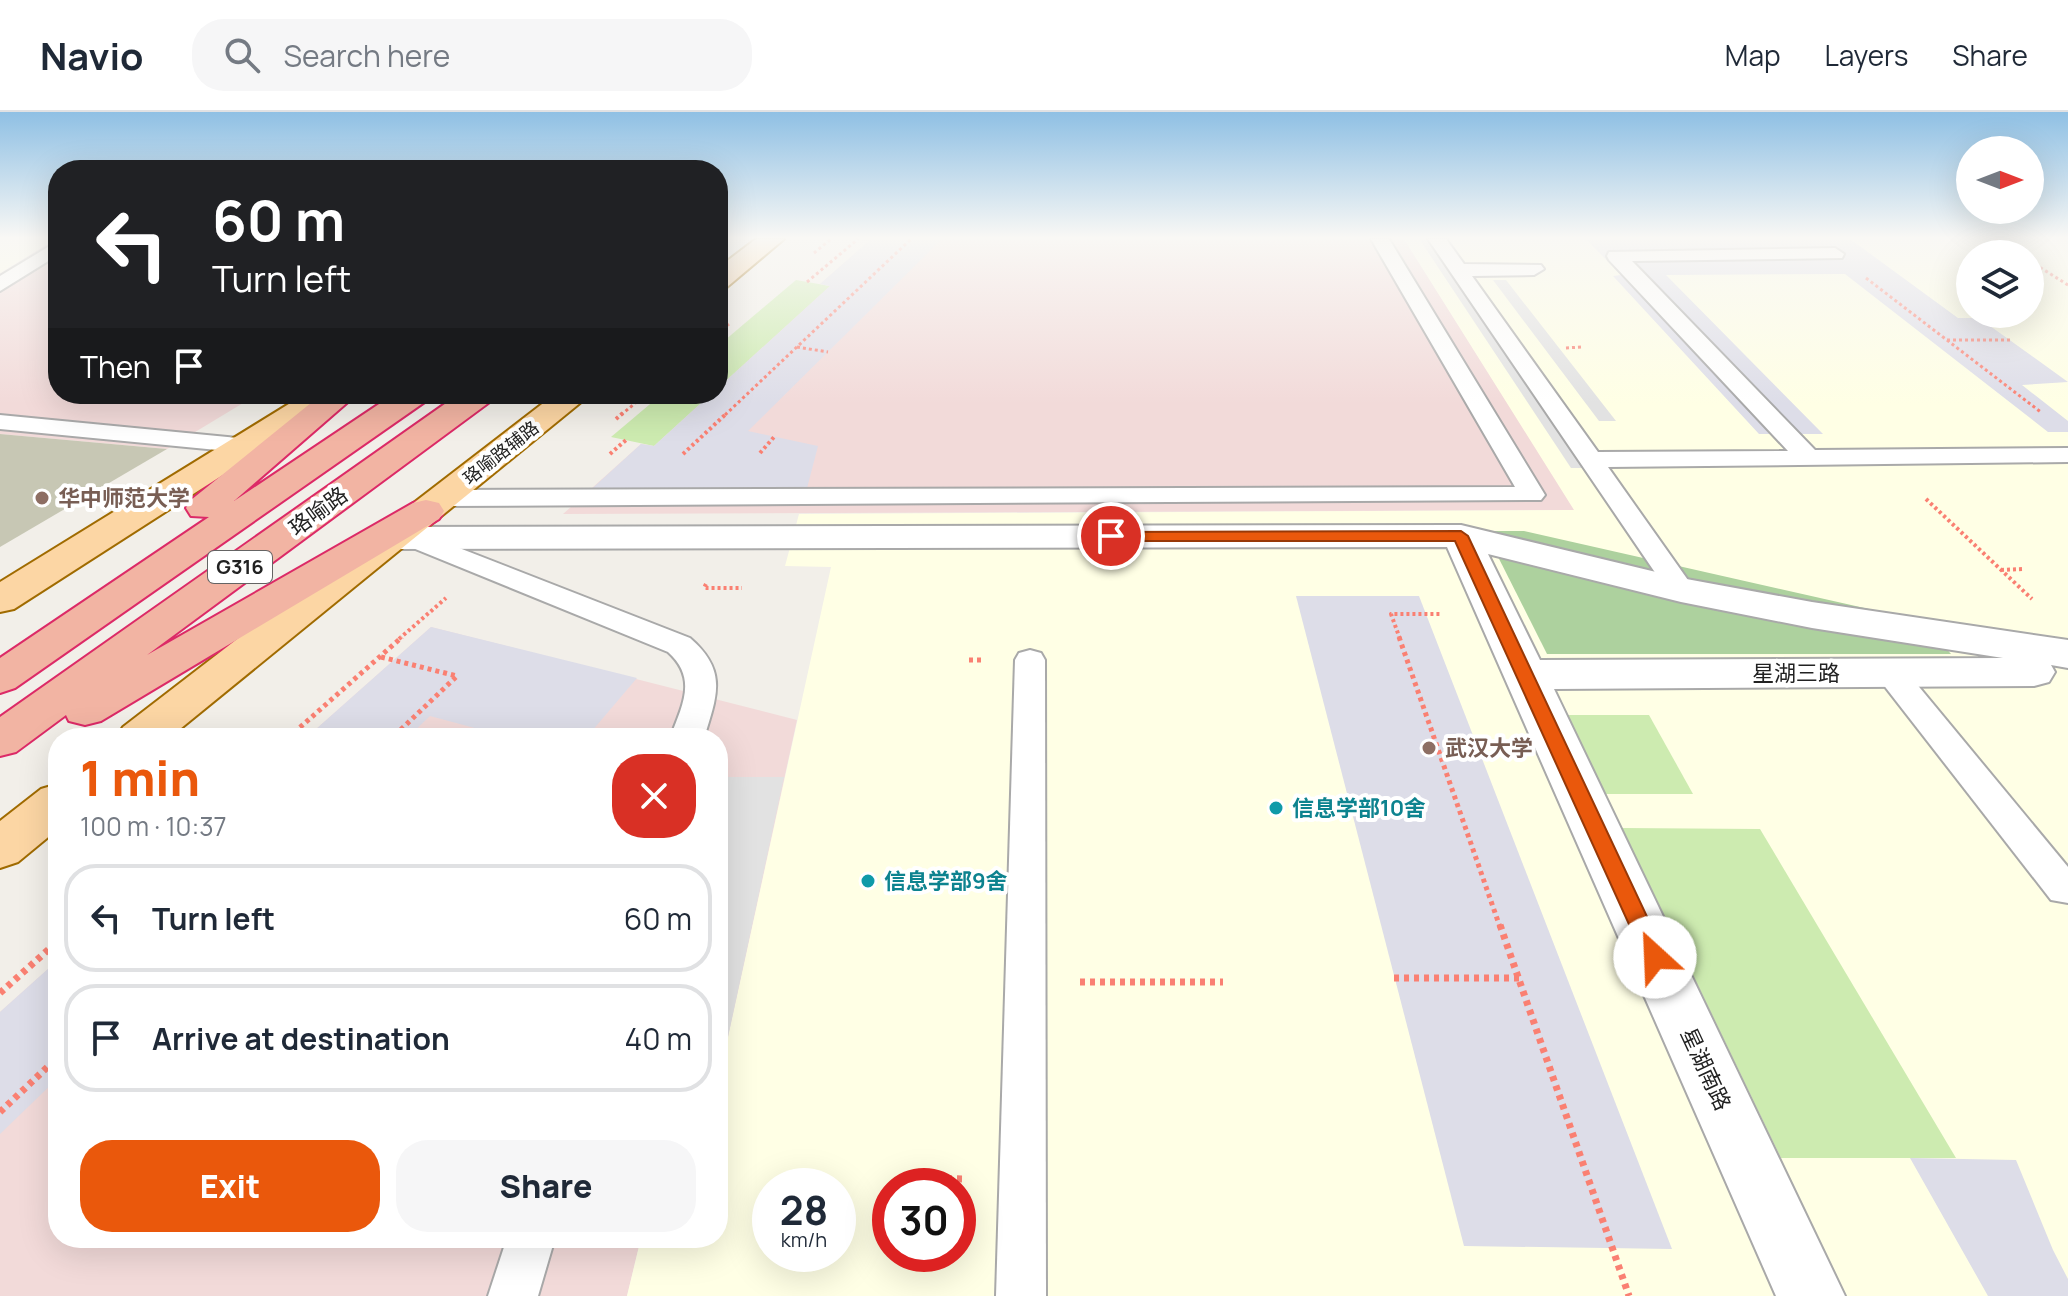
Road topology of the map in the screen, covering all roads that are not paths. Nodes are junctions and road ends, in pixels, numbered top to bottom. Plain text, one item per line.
1 (1413, 294) edge
2 (1476, 294) edge
3 (1647, 294) edge
4 (315, 404) edge
5 (326, 404) edge
6 (400, 404) edge
7 (466, 404) edge
8 (563, 404) edge
9 (0, 422) edge
10 (260, 448) junction
11 (2068, 455) edge
12 (1809, 458) junction
13 (1591, 460) junction
14 (419, 521) junction
15 (1461, 536) junction
16 (1681, 590) junction
17 (0, 600) edge
18 (2068, 654) edge
19 (1030, 660) dead end
20 (1890, 672) junction
21 (2068, 672) edge
22 (1524, 675) junction
23 (0, 677) edge
24 (55, 728) edge
25 (152, 728) edge
26 (690, 728) edge
27 (48, 732) edge
28 (0, 740) edge
29 (0, 759) edge
30 (48, 810) edge
31 (0, 848) edge
32 (2064, 889) dead end
33 (528, 1248) edge
34 (513, 1296) edge
35 (1021, 1296) edge
36 (1811, 1296) edge

1 - 14 lane
2 - 13 lane
3 - 12 lane
4 - 10 main road
5 - 10 highway
6 - 23 highway, 珞喻路 / G316
7 - 28 highway, 珞喻路 / G316
8 - 14 main road, 珞喻路辅路
9 - 10 lane
10 - 17 main road
10 - 23 highway
11 - 12 lane
12 - 13 lane
13 - 16 lane
14 - 15 street
14 - 24 highway
14 - 25 main road, 珞喻路辅路
14 - 26 lane
15 - 16 street
15 - 22 street, 星湖南路
16 - 18 street
19 - 35 lane
20 - 21 street, 星湖三路
20 - 22 street, 星湖三路
20 - 32 lane
22 - 36 street, 星湖南路
27 - 29 highway
30 - 31 main road
33 - 34 lane

